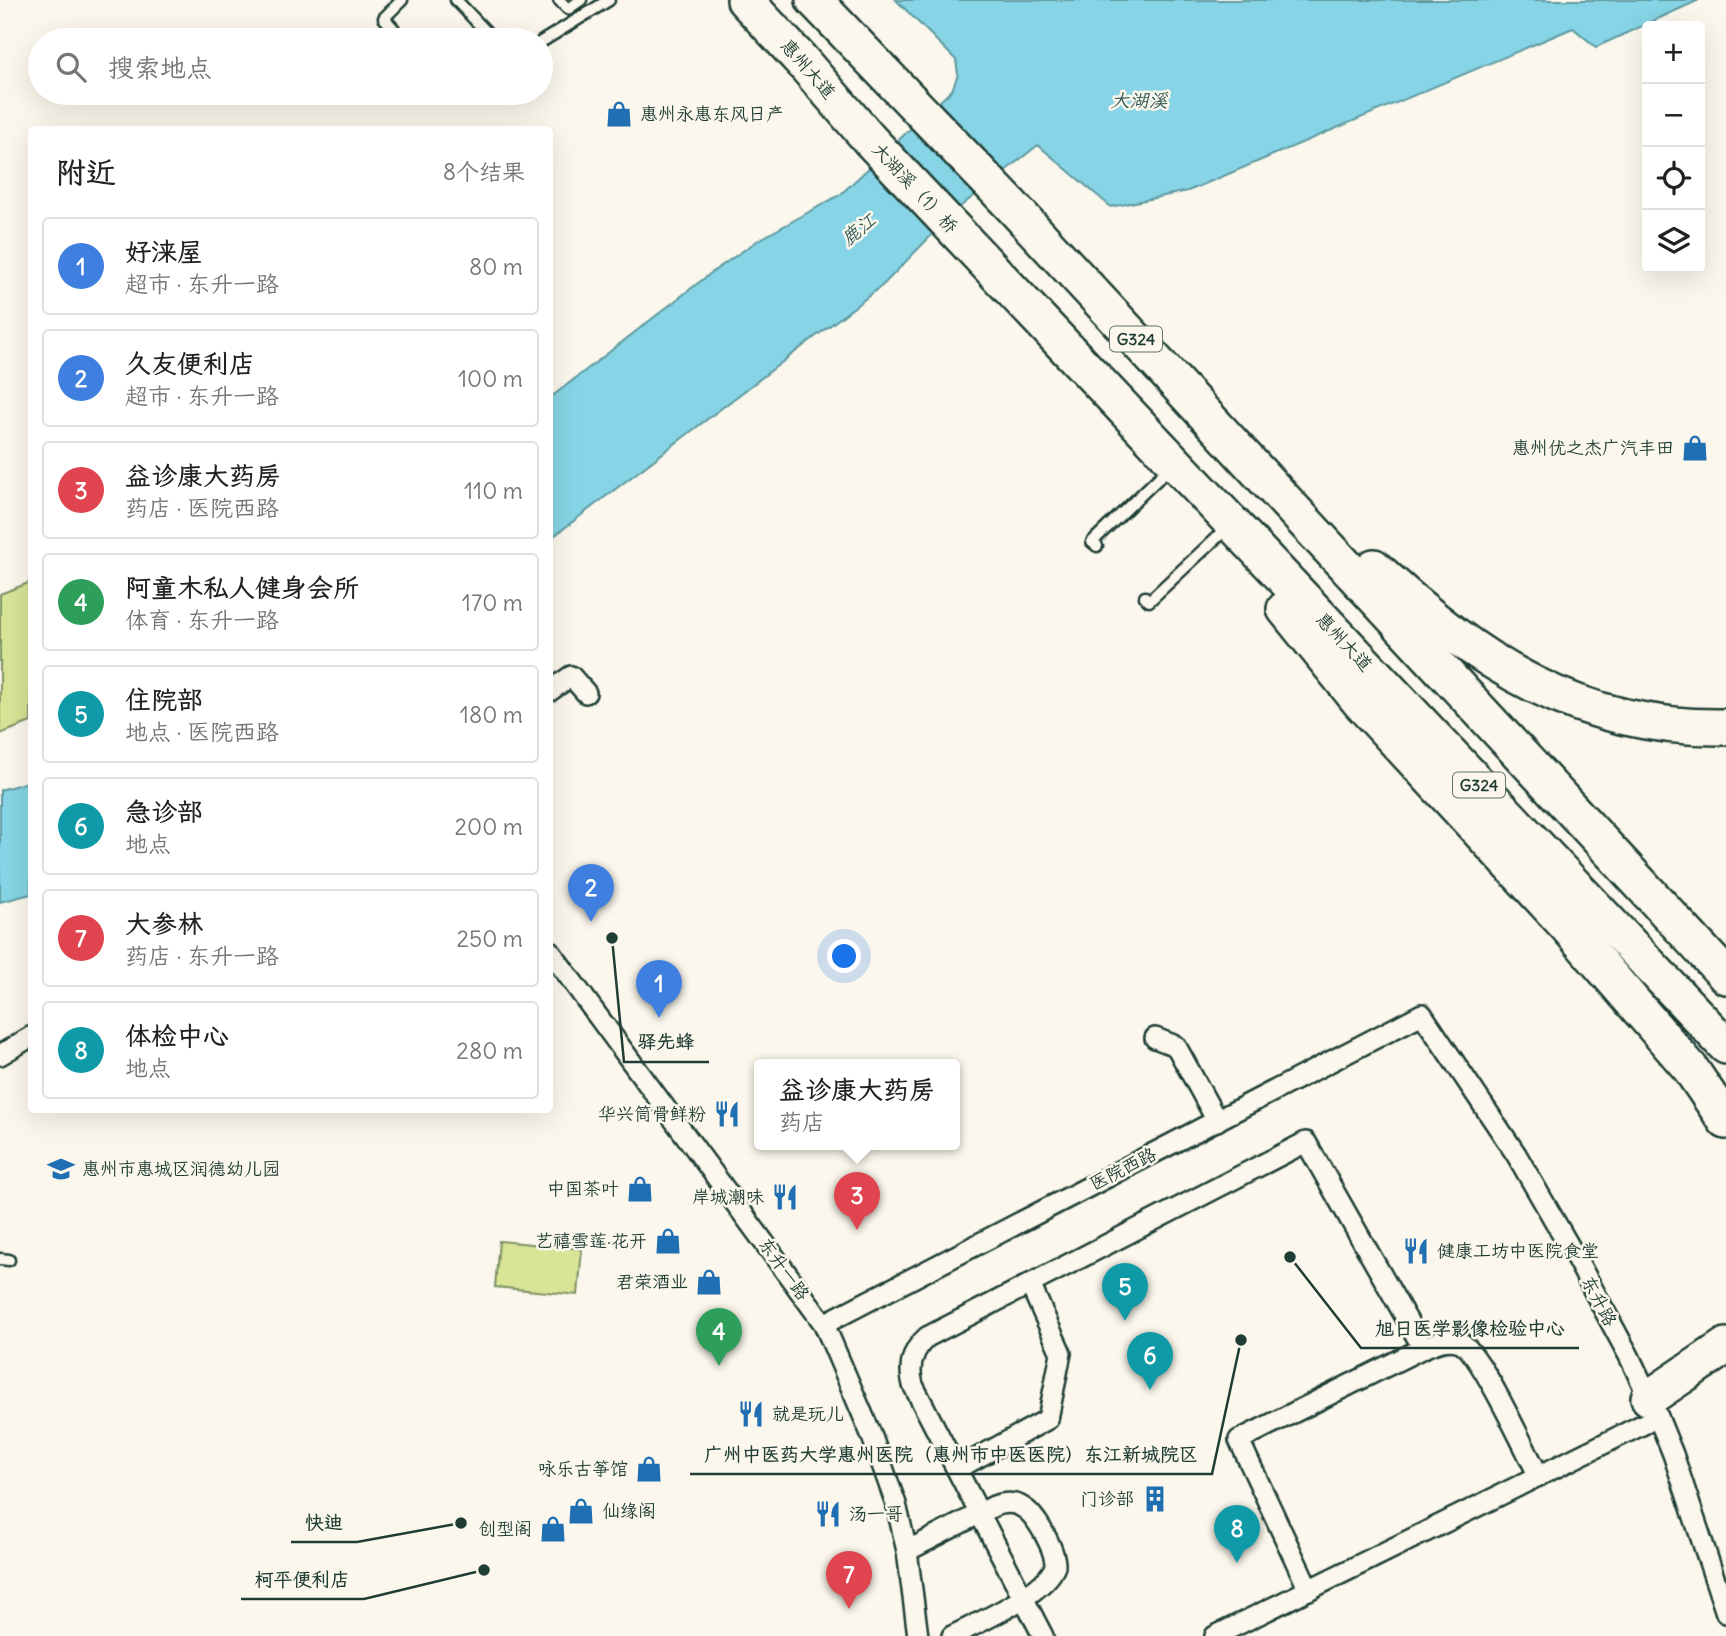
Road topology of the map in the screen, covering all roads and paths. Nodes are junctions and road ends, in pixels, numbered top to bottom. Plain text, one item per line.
1 (402, 0) edge
2 (456, 0) edge
3 (559, 0) edge
4 (581, 0) edge
5 (609, 0) edge
6 (746, 0) edge
7 (814, 0) edge
8 (393, 28) edge
9 (483, 28) edge
10 (553, 34) edge
11 (869, 139) joint
12 (962, 238) joint
13 (1175, 462) junction
14 (1263, 476) junction
15 (1232, 524) junction
16 (1097, 546) dead end
17 (1145, 597) dead end
18 (553, 689) edge
19 (586, 694) dead end
20 (1726, 727) edge
21 (553, 955) edge
22 (1726, 976) edge
23 (1422, 1014) joint
24 (28, 1038) edge
25 (1155, 1038) dead end
26 (1726, 1046) edge
27 (0, 1055) edge
28 (1217, 1121) junction
29 (1726, 1121) edge
30 (1030, 1284) junction
31 (824, 1324) junction
32 (1726, 1346) edge
33 (1423, 1348) junction
34 (1654, 1407) junction
35 (957, 1469) junction
36 (1539, 1476) junction
37 (980, 1513) junction
38 (907, 1551) junction
39 (1309, 1590) junction
40 (1024, 1598) junction
41 (1726, 1613) edge
42 (918, 1636) edge
43 (952, 1636) edge
44 (1043, 1636) edge
45 (1215, 1636) edge

1 - 8 lane
2 - 9 lane
3 - 4 lane
5 - 10 lane
6 - 11 highway, 惠州大道 / G324
7 - 14 highway, G324
11 - 12 highway, 大湖溪（1）桥 / G324
12 - 13 highway, 惠州大道 / G324
13 - 15 highway, 惠州大道 / G324
13 - 16 lane
14 - 20 highway
14 - 22 highway, G324
15 - 17 lane
15 - 26 highway, 惠州大道 / G324
15 - 29 highway
18 - 19 street
21 - 31 street, 东升一路
23 - 28 street, 医院西路
23 - 34 street, 东升路
24 - 27 street
25 - 28 street
28 - 31 street, 医院西路
30 - 33 street
30 - 35 street
30 - 35 street
31 - 38 street, 东升一路
32 - 34 highway
33 - 36 street
33 - 39 street
34 - 36 street
34 - 41 street, 东升路
35 - 37 street
36 - 39 street
37 - 38 street
37 - 40 street
37 - 40 street
38 - 42 street, 东升一路
39 - 45 street
40 - 43 street
40 - 44 street

